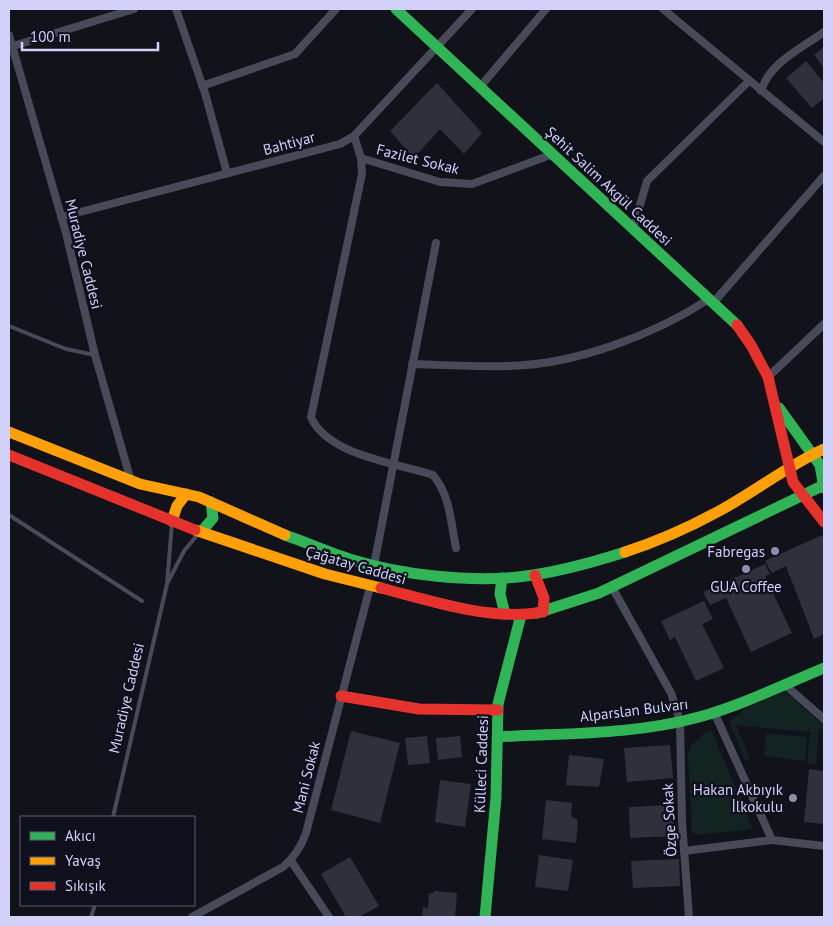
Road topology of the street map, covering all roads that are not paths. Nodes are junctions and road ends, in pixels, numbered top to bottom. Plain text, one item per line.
1 (134, 9) edge
2 (176, 9) edge
3 (336, 9) edge
4 (396, 9) edge
5 (472, 9) edge
6 (546, 9) edge
7 (663, 9) edge
8 (824, 32) edge
9 (9, 35) edge
10 (11, 47) edge
11 (437, 47) junction
12 (749, 81) junction
13 (202, 86) junction
14 (480, 87) junction
15 (761, 91) junction
16 (354, 136) junction
17 (824, 142) edge
18 (553, 154) junction
19 (361, 158) junction
20 (228, 174) junction
21 (824, 176) edge
22 (62, 217) junction
23 (633, 229) junction
24 (436, 243) dead end
25 (711, 301) junction
26 (824, 324) edge
27 (9, 326) edge
28 (95, 355) junction
29 (412, 364) junction
30 (768, 377) junction
31 (776, 402) junction
32 (9, 432) edge
33 (824, 449) edge
34 (812, 454) junction
35 (9, 455) edge
36 (393, 463) junction
37 (789, 466) junction
38 (131, 481) junction
39 (824, 486) edge
40 (186, 494) junction
41 (804, 496) junction
42 (211, 502) junction
43 (9, 515) edge
44 (172, 521) junction
45 (824, 522) edge
46 (202, 532) junction
47 (456, 548) dead end
48 (374, 565) junction
49 (535, 575) junction
50 (502, 578) junction
51 (166, 584) junction
52 (370, 587) junction
53 (612, 587) junction
54 (142, 601) dead end
55 (542, 612) junction
56 (505, 614) junction
57 (521, 615) junction
58 (824, 668) edge
59 (784, 684) junction
60 (341, 696) junction
61 (498, 710) junction
62 (714, 712) junction
63 (824, 719) edge
64 (680, 721) junction
65 (498, 737) junction
66 (113, 816) edge
67 (772, 840) junction
68 (824, 846) edge
69 (684, 851) junction
70 (291, 860) junction
71 (192, 917) edge
72 (329, 917) edge
73 (485, 917) edge
74 (689, 917) edge

1 - 10 street
2 - 13 street
3 - 13 street
4 - 11 main road, Şehit Salim Akgül Caddesi
5 - 11 street, Bahtiyar
6 - 14 street
7 - 12 street
8 - 15 street
9 - 10 street, Muradiye Caddesi
10 - 22 street, Muradiye Caddesi
11 - 14 main road, Şehit Salim Akgül Caddesi
11 - 16 street, Bahtiyar
12 - 15 street
12 - 23 street
13 - 20 street
14 - 18 main road, Şehit Salim Akgül Caddesi
15 - 17 street
16 - 19 street
16 - 20 street, Bahtiyar
18 - 19 street, Fazilet Sokak
18 - 23 main road, Şehit Salim Akgül Caddesi
19 - 36 street
20 - 22 street, Bahtiyar
21 - 25 street
22 - 28 street, Muradiye Caddesi
23 - 25 main road, Şehit Salim Akgül Caddesi
24 - 29 street
25 - 29 street
25 - 30 main road, Şehit Salim Akgül Caddesi
26 - 30 street
27 - 28 lane
28 - 38 street, Muradiye Caddesi
29 - 36 street
30 - 31 main road, Şehit Salim Akgül Caddesi
31 - 34 main road, Şehit Salim Akgül Caddesi
31 - 37 main road, Şehit Salim Akgül Caddesi
32 - 38 main road, Çağatay Caddesi
33 - 34 main road, Çağatay Caddesi
34 - 37 main road, Çağatay Caddesi
34 - 39 main road, Çağatay Caddesi
35 - 44 main road, Çağatay Caddesi
36 - 47 street
36 - 48 street
37 - 41 main road
37 - 49 main road, Çağatay Caddesi
38 - 40 main road, Çağatay Caddesi
39 - 41 main road, Çağatay Caddesi
40 - 42 main road, Çağatay Caddesi
40 - 44 main road
41 - 45 main road
41 - 53 main road, Çağatay Caddesi
42 - 46 main road
42 - 48 main road, Çağatay Caddesi
43 - 54 lane
44 - 46 main road, Çağatay Caddesi
44 - 51 lane, Muradiye Caddesi
46 - 51 lane, Muradiye Caddesi
46 - 52 main road, Çağatay Caddesi
48 - 50 main road, Çağatay Caddesi
49 - 50 main road, Çağatay Caddesi
49 - 55 main road
50 - 56 main road
51 - 66 lane, Muradiye Caddesi
52 - 56 main road, Çağatay Caddesi
52 - 60 street, Mani Sokak
53 - 55 main road, Çağatay Caddesi
53 - 64 street, Özge Sokak
55 - 57 main road, Çağatay Caddesi
56 - 57 main road, Çağatay Caddesi
57 - 61 main road, Külleci Caddesi
58 - 59 main road, Alparslan Bulvarı
59 - 62 main road, Alparslan Bulvarı
59 - 63 street
60 - 61 main road
60 - 70 street, Mani Sokak
61 - 65 main road, Külleci Caddesi
62 - 64 main road, Alparslan Bulvarı
62 - 67 street
64 - 65 main road, Alparslan Bulvarı
64 - 69 street, Özge Sokak
65 - 73 main road, Külleci Caddesi
67 - 68 street
67 - 69 street
69 - 74 street, Özge Sokak
70 - 71 street, Mani Sokak
70 - 72 street

